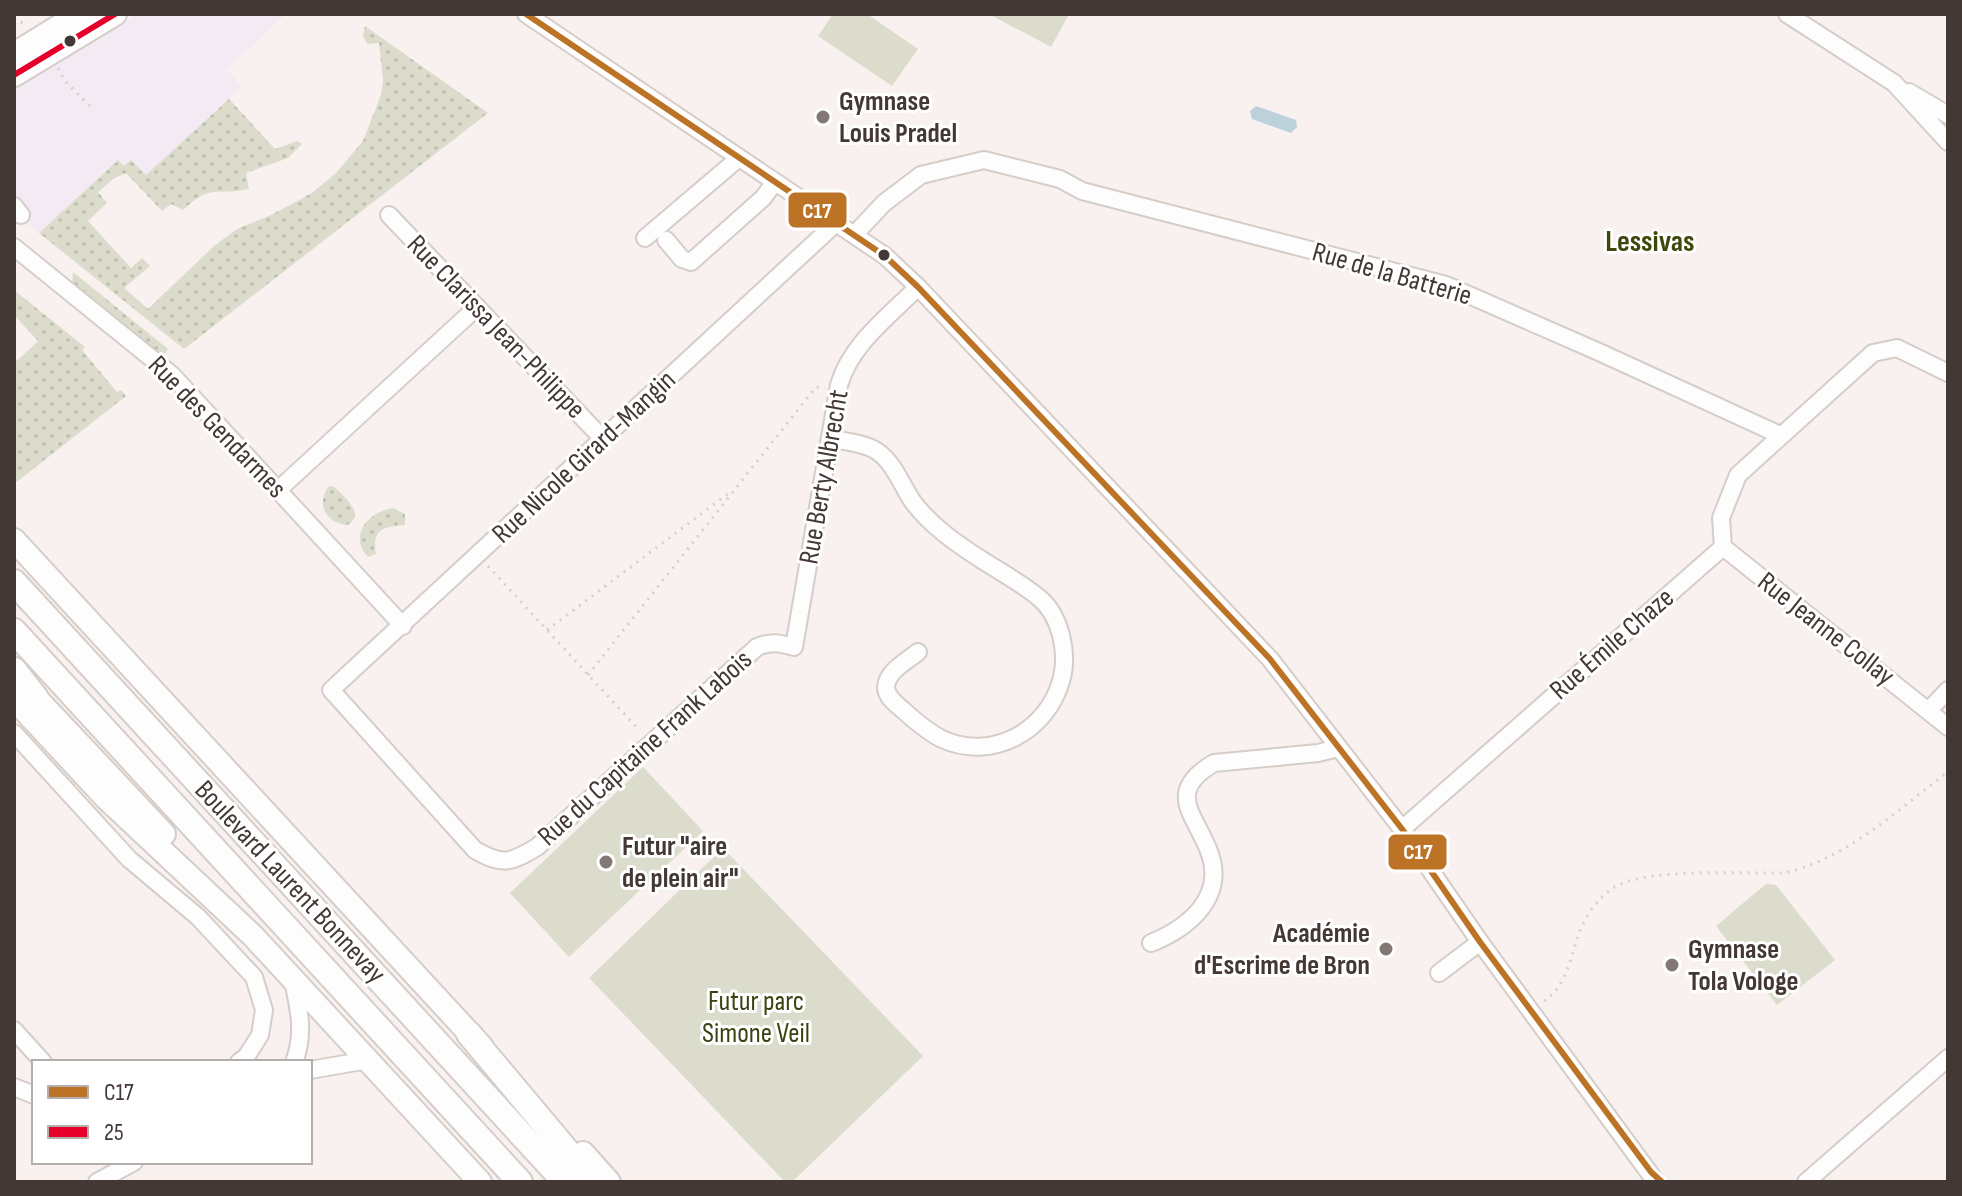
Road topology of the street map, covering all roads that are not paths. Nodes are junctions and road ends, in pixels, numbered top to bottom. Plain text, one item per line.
1 (79, 14) edge
2 (115, 14) edge
3 (526, 14) edge
4 (1787, 14) edge
5 (18, 58) edge
6 (1894, 83) junction
7 (1948, 115) edge
8 (1948, 142) edge
9 (739, 158) junction
10 (775, 182) junction
11 (389, 215) dead end
12 (836, 223) junction
13 (854, 235) junction
14 (645, 238) dead end
15 (666, 240) dead end
16 (14, 247) edge
17 (918, 287) junction
18 (472, 301) junction
19 (1948, 373) edge
20 (1780, 435) junction
21 (603, 439) junction
22 (832, 439) junction
23 (278, 490) junction
24 (14, 540) edge
25 (1723, 547) junction
26 (14, 582) edge
27 (403, 626) junction
28 (14, 631) edge
29 (794, 647) joint
30 (918, 652) dead end
31 (14, 670) edge
32 (331, 690) joint
33 (1948, 690) edge
34 (25, 698) edge
35 (1929, 710) junction
36 (1948, 727) edge
37 (14, 733) edge
38 (1338, 748) junction
39 (1402, 829) junction
40 (1480, 942) junction
41 (1151, 943) dead end
42 (1439, 973) dead end
43 (293, 979) junction
44 (14, 1030) edge
45 (469, 1034) junction
46 (1948, 1058) edge
47 (41, 1060) edge
48 (242, 1060) edge
49 (295, 1060) edge
50 (368, 1060) junction
51 (312, 1070) edge
52 (130, 1164) edge
53 (1656, 1179) edge
54 (97, 1182) edge
55 (480, 1182) edge
56 (520, 1182) edge
57 (565, 1182) edge
58 (593, 1182) edge
59 (609, 1182) edge
60 (1806, 1182) edge

1 - 5 main road
2 - 5 main road
3 - 9 street
4 - 6 street
6 - 7 street
6 - 8 street
9 - 10 street
9 - 14 street
10 - 12 street
10 - 15 street
11 - 18 street, Rue Clarissa Jean-Philippe
12 - 13 street
12 - 21 street, Rue Nicole Girard-Mangin
13 - 17 street
13 - 20 street, Rue de la Batterie
16 - 23 street, Rue des Gendarmes
17 - 22 street, Rue Berty Albrecht
17 - 38 street
18 - 21 street, Rue Clarissa Jean-Philippe
18 - 23 street
19 - 20 street
20 - 25 street
21 - 27 street, Rue Nicole Girard-Mangin
22 - 29 street, Rue Berty Albrecht
22 - 30 street
23 - 27 street, Rue des Gendarmes
24 - 45 main road
25 - 35 street, Rue Jeanne Collay
25 - 39 street, Rue Émile Chaze
26 - 57 highway, Boulevard Laurent Bonnevay
27 - 32 street, Rue Nicole Girard-Mangin
28 - 56 highway, Boulevard Laurent Bonnevay
29 - 32 street, Rue du Capitaine Frank Labois
31 - 34 highway
33 - 35 street
34 - 43 main road
35 - 36 street, Rue Jeanne Collay
37 - 48 street
38 - 39 street
38 - 41 street
39 - 40 street
40 - 42 street
40 - 53 street
43 - 49 street
43 - 50 main road
44 - 47 street
45 - 58 highway
45 - 59 main road
46 - 60 street
50 - 51 street
50 - 55 main road
52 - 54 street

